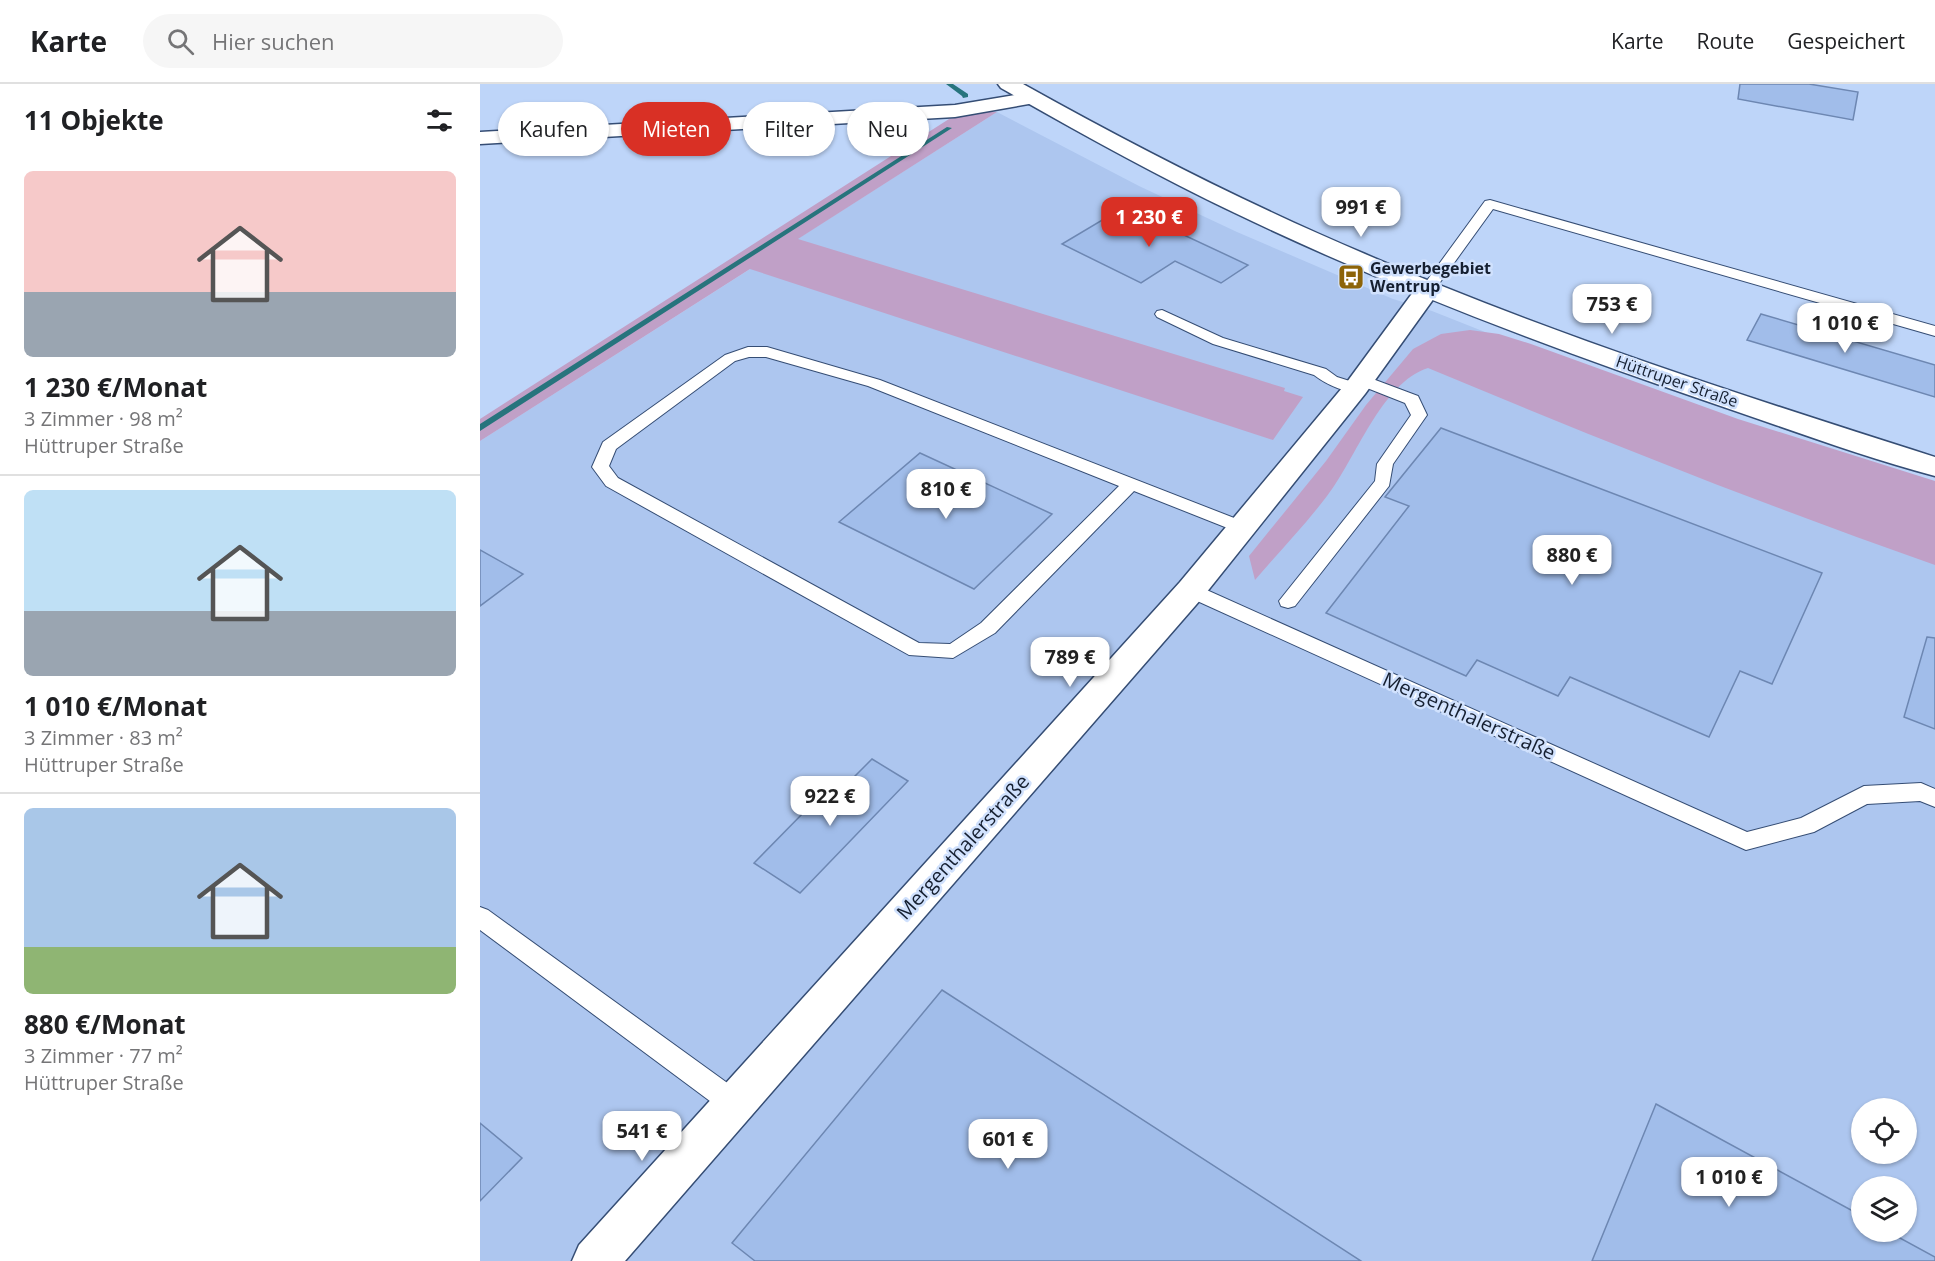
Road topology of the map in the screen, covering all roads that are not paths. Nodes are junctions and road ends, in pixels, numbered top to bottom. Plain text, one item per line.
1 (1008, 84) edge
2 (1033, 98) junction
3 (480, 138) edge
4 (1428, 289) junction
5 (1162, 314) dead end
6 (1935, 331) edge
7 (1359, 384) junction
8 (1935, 467) edge
9 (1132, 483) junction
10 (1241, 527) junction
11 (1191, 590) junction
12 (1288, 601) dead end
13 (1935, 798) edge
14 (480, 917) edge
15 (735, 1104) junction
16 (604, 1258) edge

1 - 2 street, Hüttruper Straße
2 - 3 street
2 - 4 street, Hüttruper Straße
4 - 6 lane
4 - 7 street, Mergenthalerstraße
4 - 8 street, Hüttruper Straße
5 - 7 lane
7 - 10 street, Mergenthalerstraße
7 - 12 lane
9 - 9 lane
9 - 10 lane
10 - 11 street, Mergenthalerstraße
11 - 13 lane, Mergenthalerstraße
11 - 15 street, Mergenthalerstraße
14 - 15 lane
15 - 16 street, Mergenthalerstraße

